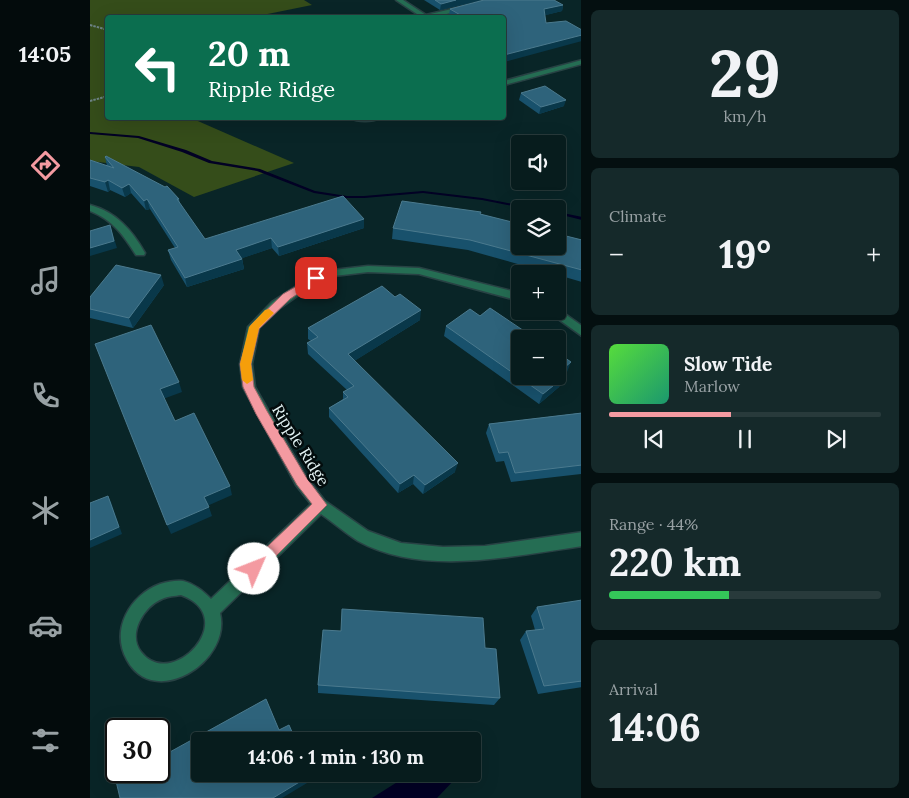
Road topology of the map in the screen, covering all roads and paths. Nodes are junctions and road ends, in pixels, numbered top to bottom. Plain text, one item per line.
1 (399, 0) edge
2 (498, 0) edge
3 (420, 15) edge
4 (432, 15) edge
5 (90, 26) edge
6 (105, 29) edge
7 (581, 62) edge
8 (506, 82) edge
9 (105, 97) edge
10 (90, 102) edge
11 (90, 208) edge
12 (105, 212) junction
13 (90, 219) edge
14 (140, 253) dead end
15 (511, 295) edge
16 (565, 320) edge
17 (581, 331) edge
18 (320, 505) junction
19 (581, 539) edge
20 (211, 610) junction

1 - 3 street
2 - 4 street
5 - 6 path
7 - 8 street
9 - 10 path
11 - 12 street
12 - 13 street
12 - 14 street
15 - 18 street, Ripple Ridge
16 - 17 street
18 - 19 street, Ripple Ridge
18 - 20 street
20 - 20 street

